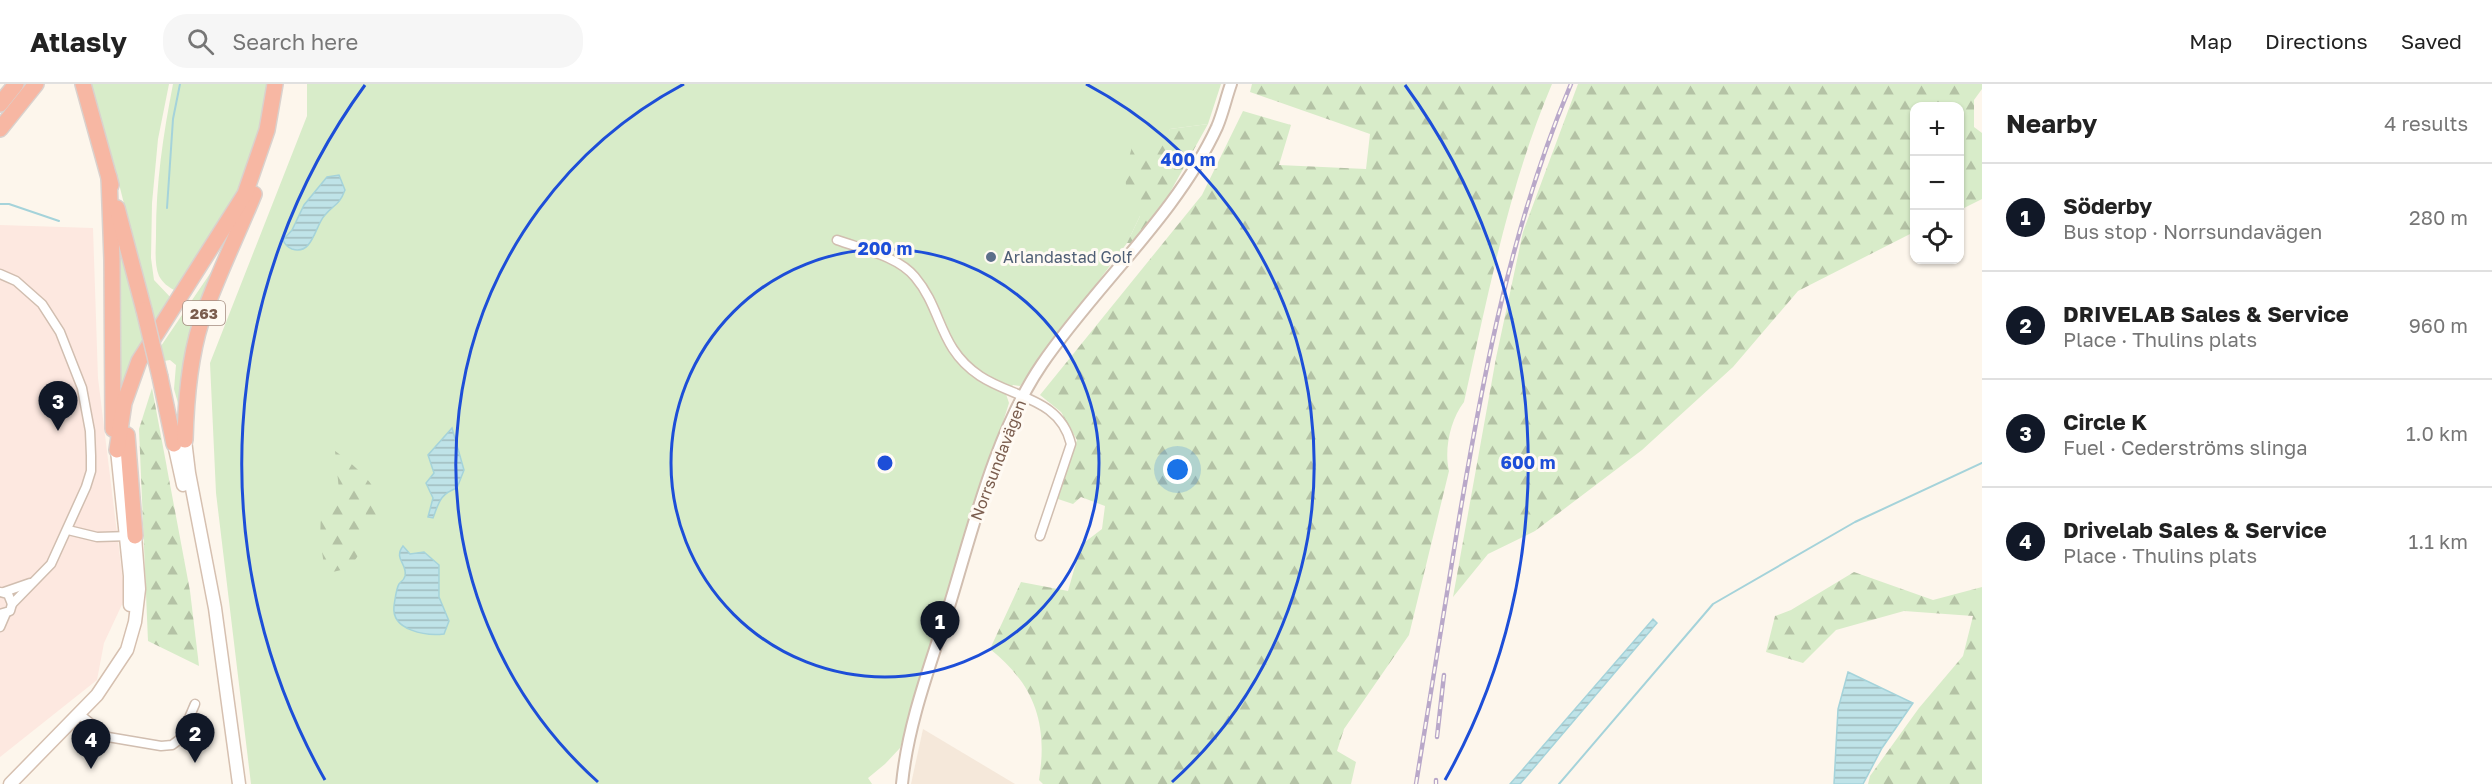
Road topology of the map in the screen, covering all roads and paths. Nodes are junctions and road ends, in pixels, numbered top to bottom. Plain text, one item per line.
1 (16, 84) edge
2 (36, 84) edge
3 (83, 84) edge
4 (275, 84) edge
5 (284, 84) edge
6 (1231, 84) edge
7 (0, 104) edge
8 (0, 129) edge
9 (109, 177) junction
10 (254, 194) junction
11 (837, 240) dead end
12 (0, 274) edge
13 (1022, 396) junction
14 (180, 442) junction
15 (117, 450) junction
16 (68, 530) junction
17 (131, 536) junction
18 (1040, 536) dead end
19 (31, 583) junction
20 (2, 592) edge
21 (12, 604) junction
22 (3, 614) edge
23 (0, 627) edge
24 (195, 704) dead end
25 (79, 714) junction
26 (34, 758) junction
27 (0, 784) edge
28 (10, 784) edge
29 (239, 784) edge
30 (902, 784) edge

1 - 7 highway
2 - 8 highway
3 - 9 highway, 263
4 - 15 highway
5 - 10 highway, 263
6 - 13 street, Norrsundavägen
9 - 14 highway, 263, bridge
9 - 15 highway
10 - 14 highway, 263
10 - 17 highway
11 - 13 street
12 - 16 street
13 - 18 street
13 - 30 street, Norrsundavägen
14 - 29 main road, 263
15 - 17 main road
16 - 17 street
16 - 19 street
17 - 25 main road
19 - 20 street
19 - 21 street
20 - 21 street
21 - 22 street
22 - 23 street
24 - 25 street
25 - 26 main road
26 - 27 main road
26 - 28 main road

